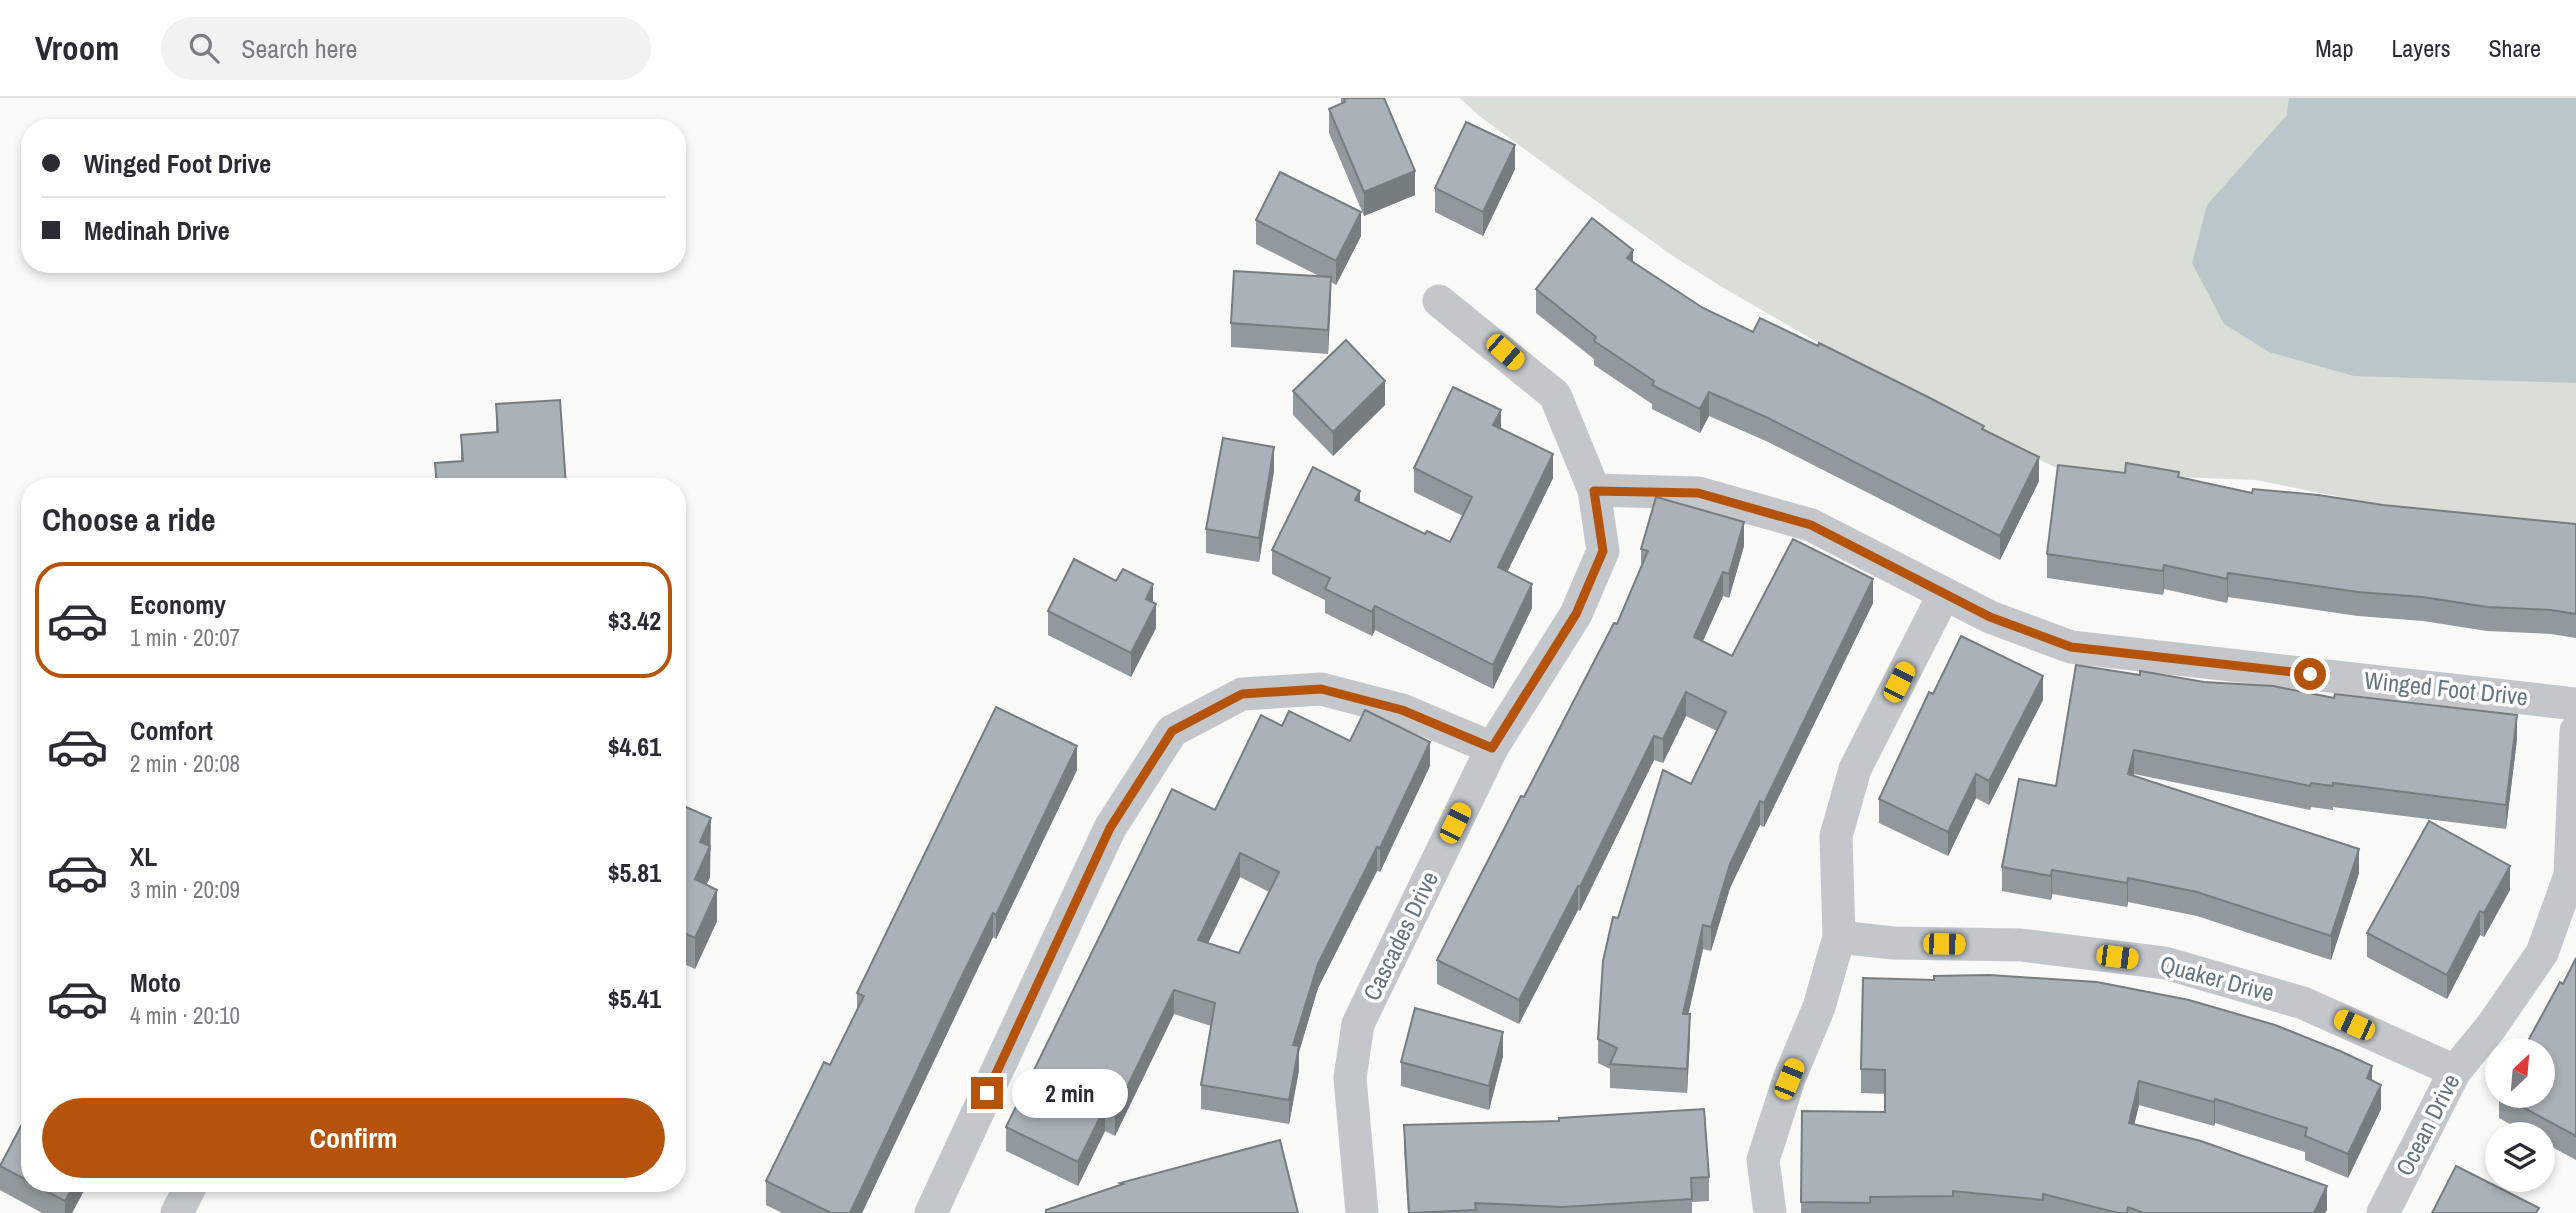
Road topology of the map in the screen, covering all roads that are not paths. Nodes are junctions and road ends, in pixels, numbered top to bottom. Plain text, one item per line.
1 (1439, 301) dead end
2 (1594, 491) junction
3 (1944, 594) junction
4 (2576, 704) edge
5 (2576, 730) edge
6 (1492, 748) junction
7 (1839, 937) junction
8 (2455, 1071) junction
9 (188, 1192) edge
10 (177, 1213) edge
11 (932, 1213) edge
12 (1362, 1213) edge
13 (1770, 1213) edge
14 (2383, 1213) edge

1 - 2 street, Cascades Drive
2 - 3 street, Winged Foot Drive
2 - 6 street, Cascades Drive
3 - 4 street, Winged Foot Drive
3 - 7 street
5 - 8 street, Ocean Drive
6 - 11 street
6 - 12 street, Cascades Drive
7 - 8 street, Quaker Drive
7 - 13 street
8 - 14 street, Ocean Drive
9 - 10 street

